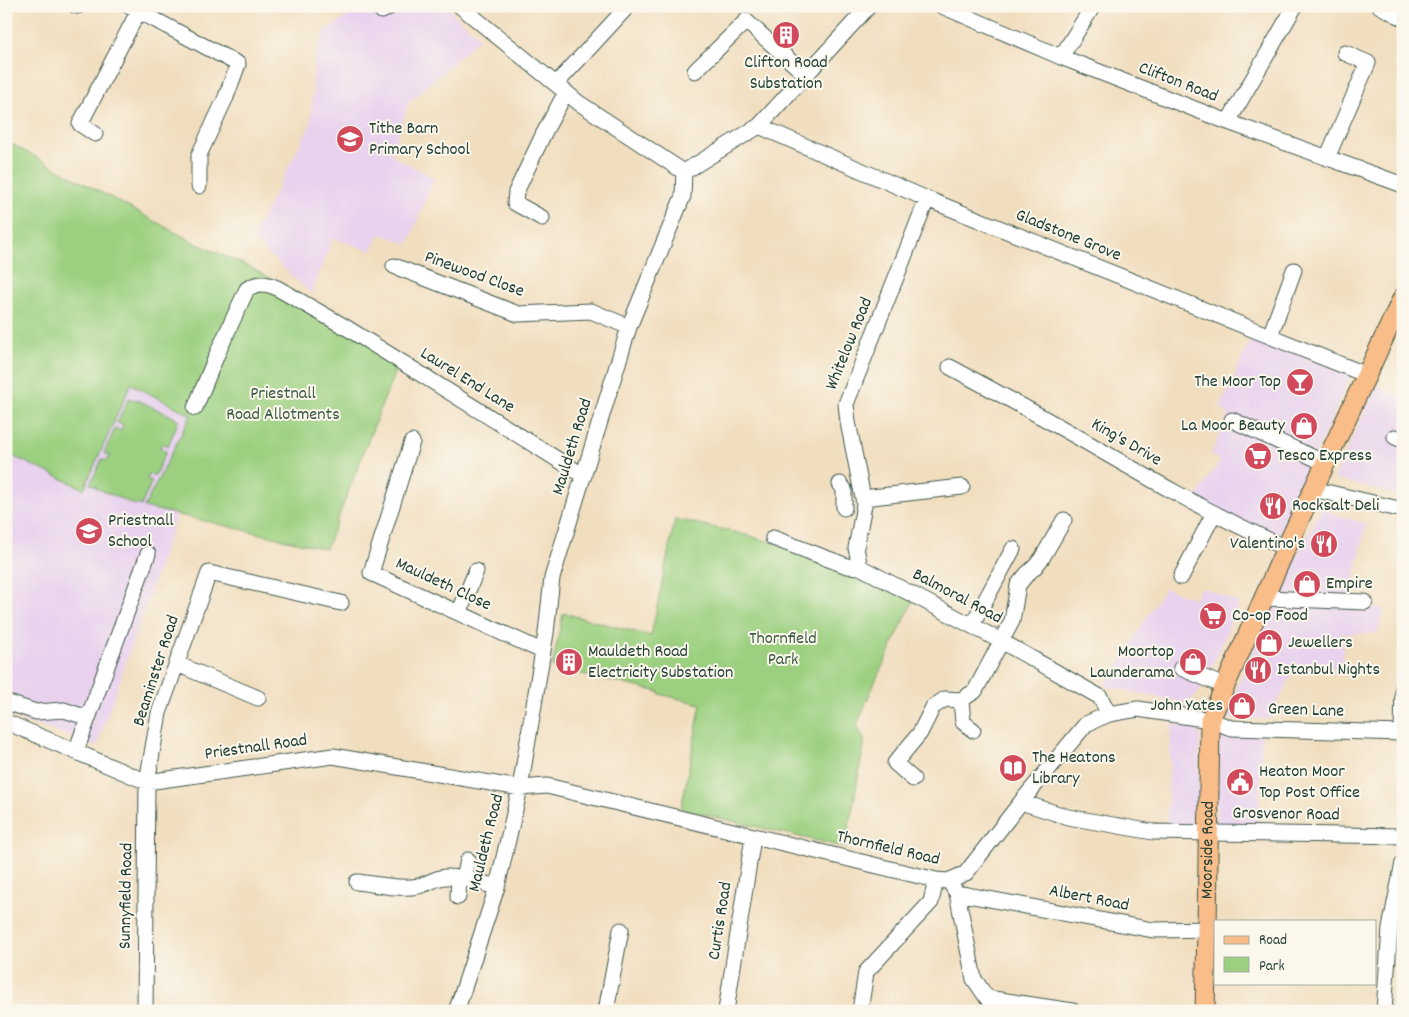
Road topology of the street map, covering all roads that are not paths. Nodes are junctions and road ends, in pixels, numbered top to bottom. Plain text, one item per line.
1 (460, 6) edge
2 (628, 6) edge
3 (869, 6) edge
4 (942, 6) edge
5 (1093, 6) edge
6 (1295, 6) edge
7 (1380, 6) edge
8 (134, 9) edge
9 (1403, 18) edge
10 (1345, 53) dead end
11 (1060, 57) junction
12 (695, 71) dead end
13 (806, 75) junction
14 (561, 88) junction
15 (1228, 122) junction
16 (759, 126) junction
17 (95, 134) dead end
18 (1327, 158) junction
19 (684, 172) junction
20 (199, 186) dead end
21 (1403, 186) edge
22 (927, 199) junction
23 (542, 218) dead end
24 (394, 266) dead end
25 (1294, 270) dead end
26 (1402, 301) edge
27 (629, 327) junction
28 (1270, 336) junction
29 (950, 366) dead end
30 (1367, 375) junction
31 (195, 408) dead end
32 (1232, 420) dead end
33 (412, 442) dead end
34 (1325, 463) junction
35 (584, 476) junction
36 (962, 487) dead end
37 (1313, 489) junction
38 (842, 495) dead end
39 (863, 495) junction
40 (1403, 510) edge
41 (1214, 513) junction
42 (1064, 520) dead end
43 (773, 538) dead end
44 (1286, 548) junction
45 (1013, 549) dead end
46 (148, 554) dead end
47 (860, 568) junction
48 (476, 571) dead end
49 (1181, 577) dead end
50 (1265, 598) junction
51 (1365, 602) dead end
52 (341, 603) dead end
53 (459, 613) junction
54 (972, 625) junction
55 (1001, 641) junction
56 (542, 651) junction
57 (177, 664) junction
58 (1181, 668) dead end
59 (1224, 686) junction
60 (1403, 687) edge
61 (258, 698) dead end
62 (961, 700) junction
63 (6, 702) edge
64 (1109, 714) junction
65 (88, 718) junction
66 (1210, 720) junction
67 (6, 722) edge
68 (973, 730) dead end
69 (1402, 733) edge
70 (76, 751) junction
71 (913, 779) dead end
72 (147, 782) junction
73 (520, 788) junction
74 (1021, 802) junction
75 (1209, 833) junction
76 (1403, 836) edge
77 (753, 837) junction
78 (468, 860) dead end
79 (1403, 863) edge
80 (462, 879) junction
81 (357, 882) dead end
82 (947, 885) junction
83 (497, 887) junction
84 (458, 897) dead end
85 (1383, 928) edge
86 (1211, 929) edge
87 (621, 930) dead end
88 (987, 998) junction
89 (460, 1009) edge
90 (145, 1011) edge
91 (606, 1011) edge
92 (726, 1011) edge
93 (860, 1011) edge
94 (997, 1011) edge
95 (1073, 1011) edge
96 (1205, 1011) edge
97 (1384, 1011) edge

1 - 14 street
2 - 14 street
3 - 13 street
4 - 11 street, Clifton Road
5 - 11 street
6 - 15 street
7 - 9 street
8 - 17 street
8 - 20 street
10 - 18 street
11 - 15 street, Clifton Road
12 - 13 street
13 - 16 street
14 - 19 street
14 - 23 street
15 - 18 street, Clifton Road
16 - 19 street
16 - 22 street, Gladstone Grove
18 - 21 street, Clifton Road
19 - 27 street, Mauldeth Road
22 - 28 street, Gladstone Grove
22 - 39 street, Whitelow Road
24 - 27 street, Pinewood Close
25 - 28 street
26 - 30 main road
27 - 35 street, Mauldeth Road
28 - 30 street, Gladstone Grove
29 - 41 street, King's Drive
30 - 34 main road
31 - 35 street, Laurel End Lane
32 - 34 street
33 - 53 street, Mauldeth Close
34 - 37 main road
35 - 56 street, Mauldeth Road
36 - 39 street
37 - 40 street
37 - 44 main road
38 - 39 street
39 - 47 street, Whitelow Road
41 - 44 street, King's Drive
41 - 49 street
42 - 55 street
43 - 47 street, Balmoral Road
44 - 50 main road
45 - 54 street
46 - 65 street
47 - 54 street, Balmoral Road
48 - 53 street
50 - 51 street
50 - 59 main road
52 - 57 street, Beaminster Road
53 - 56 street, Mauldeth Close
54 - 55 street, Balmoral Road
55 - 62 street
55 - 64 street, Balmoral Road
56 - 73 street, Mauldeth Road
57 - 61 street
57 - 72 street, Beaminster Road
58 - 59 street
59 - 66 main road
60 - 69 street
62 - 68 street
62 - 71 street
63 - 65 street
64 - 66 street, Thornfield Road
64 - 74 street, Thornfield Road
65 - 70 street
66 - 69 street, Green Lane
66 - 75 main road, Moorside Road
67 - 70 street
70 - 72 street
72 - 73 street, Priestnall Road
72 - 90 street, Sunnyfield Road
73 - 77 street, Thornfield Road
73 - 83 street, Mauldeth Road
74 - 75 street, Grosvenor Road
74 - 82 street, Thornfield Road
75 - 76 street, Grosvenor Road
75 - 86 main road, Moorside Road
77 - 82 street, Thornfield Road
77 - 92 street, Curtis Road
78 - 80 street
79 - 85 street
80 - 81 street
80 - 83 street
80 - 84 street
82 - 86 street, Albert Road
82 - 88 street
82 - 93 street
83 - 89 street, Mauldeth Road
85 - 97 street
86 - 96 main road, Moorside Road
87 - 91 street
88 - 94 street
88 - 95 street

